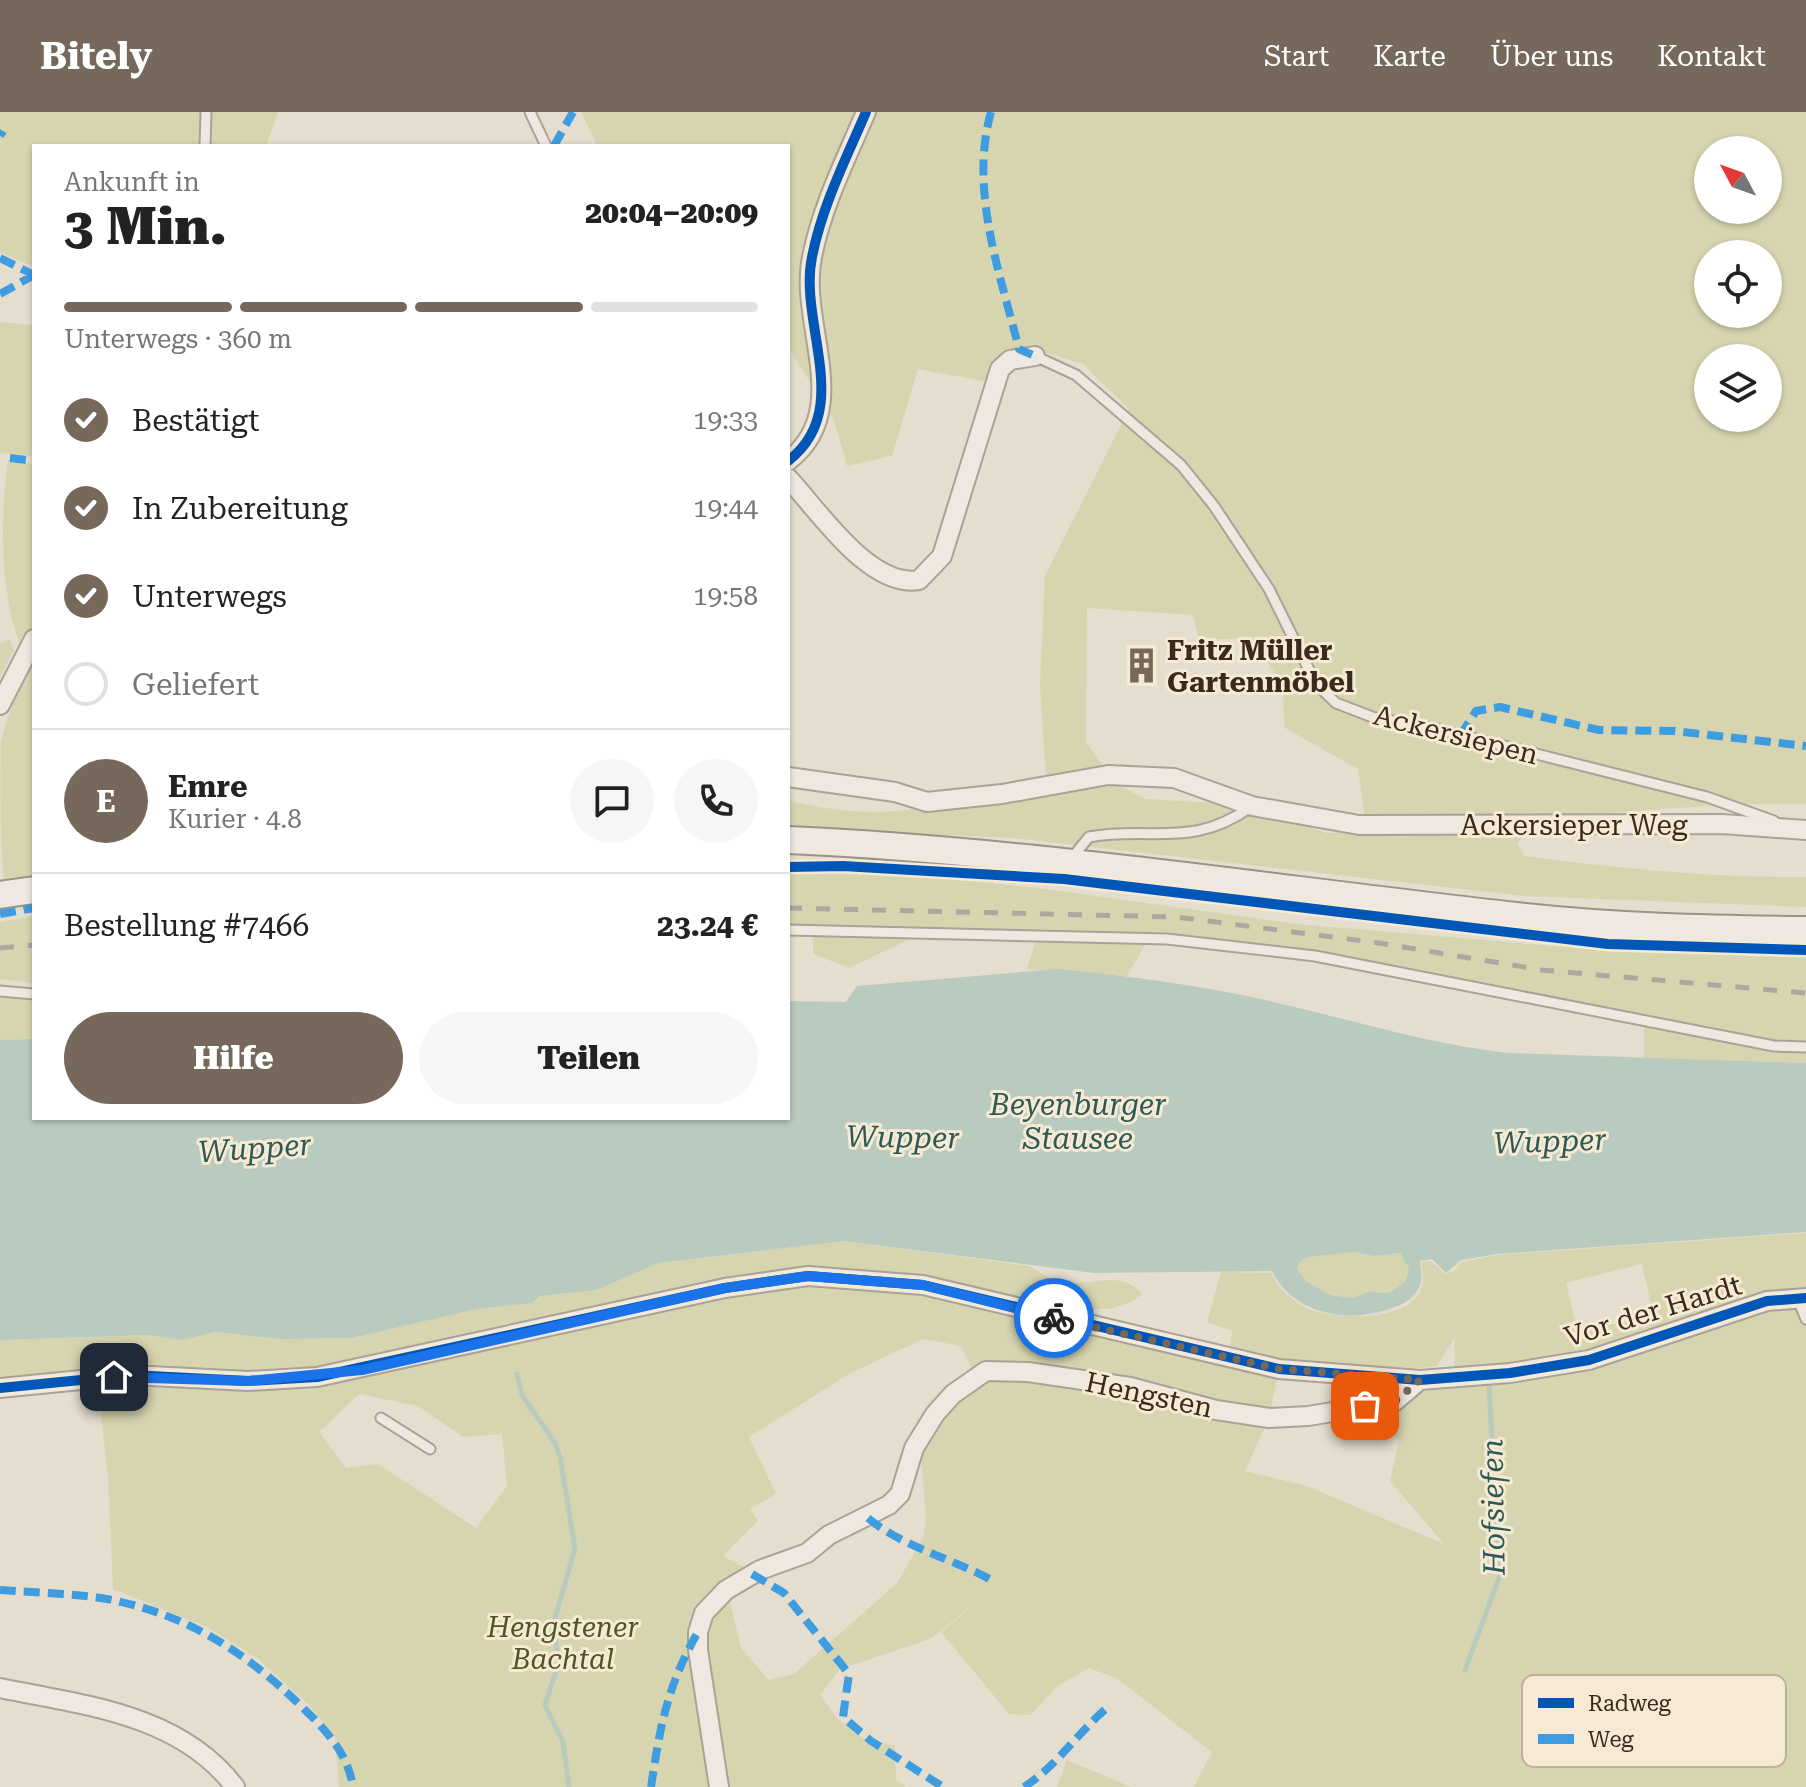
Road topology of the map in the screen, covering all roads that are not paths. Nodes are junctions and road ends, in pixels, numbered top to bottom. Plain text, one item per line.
1 (206, 112) edge
2 (530, 112) edge
3 (866, 112) edge
4 (205, 144) edge
5 (545, 144) edge
6 (1035, 356) joint
7 (790, 459) edge
8 (790, 480) edge
9 (32, 643) edge
10 (0, 705) edge
11 (790, 777) edge
12 (1252, 806) junction
13 (1798, 829) edge
14 (790, 840) edge
15 (1069, 861) junction
16 (32, 890) edge
17 (0, 895) edge
18 (790, 930) edge
19 (1806, 930) edge
20 (0, 991) edge
21 (32, 994) edge
22 (1806, 1047) edge
23 (1802, 1297) edge
24 (1806, 1319) edge
25 (1420, 1380) junction
26 (0, 1388) edge
27 (381, 1418) dead end
28 (430, 1449) dead end
29 (0, 1688) edge
30 (235, 1787) edge
31 (719, 1787) edge

1 - 4 lane
2 - 5 lane
3 - 7 street
6 - 8 street, Ackersiepen
6 - 13 lane, Ackersiepen
9 - 10 street
11 - 12 street
12 - 13 street, Ackersieper Weg
12 - 15 lane
14 - 15 main road
15 - 19 main road
16 - 17 main road
18 - 22 lane
20 - 21 lane
23 - 24 lane
23 - 25 street, Vor der Hardt
25 - 26 street, Vor der Hardt
25 - 31 street, Hengsten
27 - 28 lane
29 - 30 street

